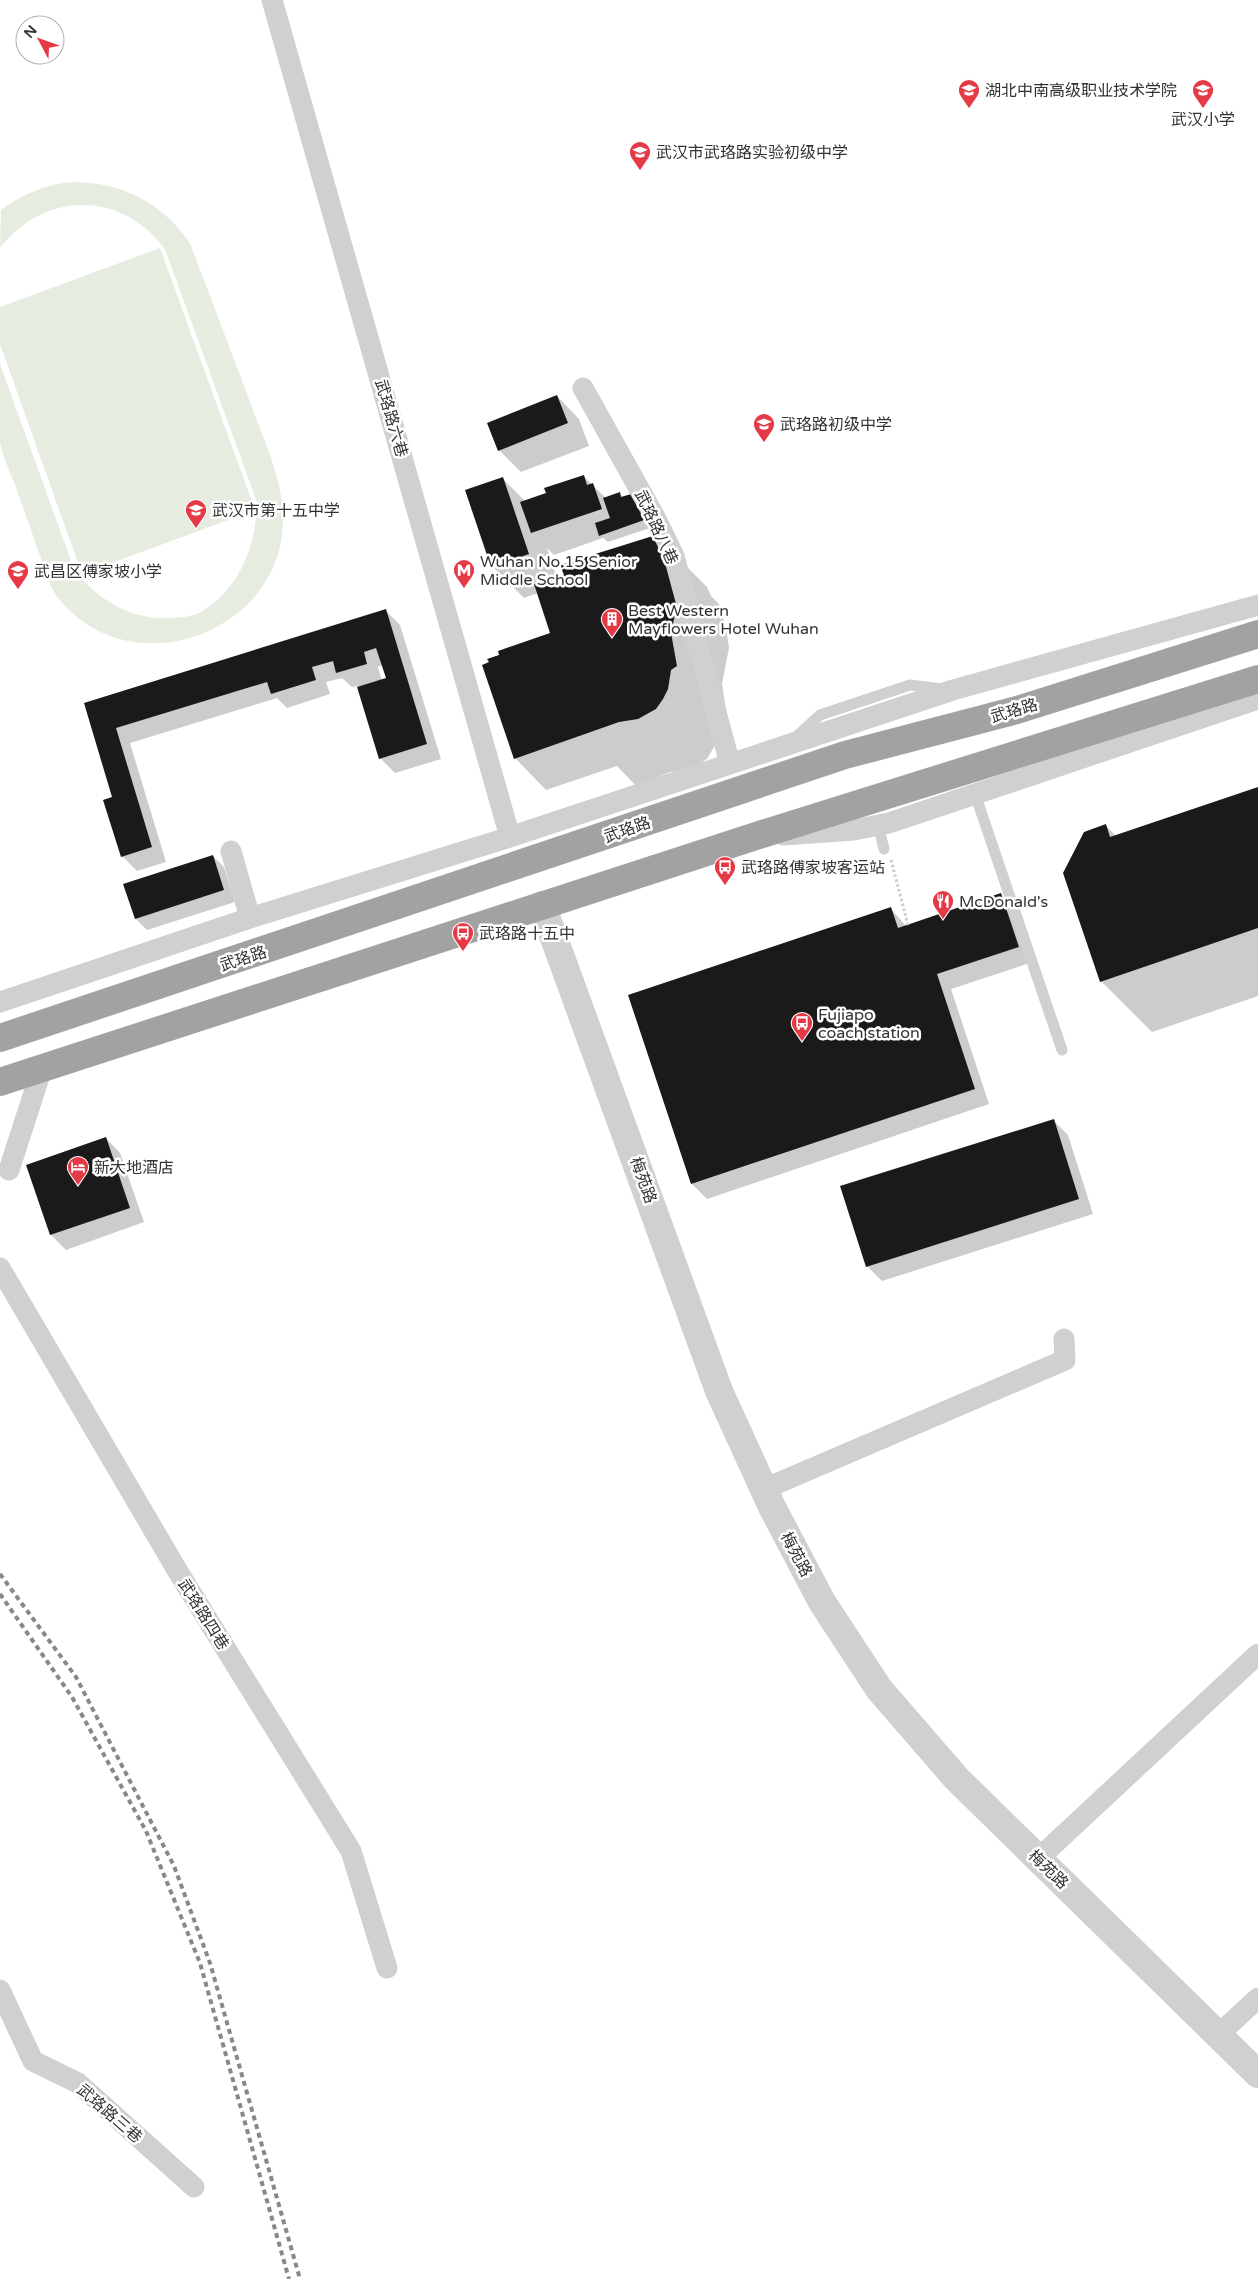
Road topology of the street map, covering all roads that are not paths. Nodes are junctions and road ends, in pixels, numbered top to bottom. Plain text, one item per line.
1 (272, 0) edge
2 (584, 388) dead end
3 (1258, 605) edge
4 (1258, 634) edge
5 (1258, 679) edge
6 (1258, 699) edge
7 (730, 764) junction
8 (975, 794) junction
9 (878, 825) junction
10 (756, 836) junction
11 (510, 837) junction
12 (230, 851) dead end
13 (887, 852) road end
14 (542, 905) junction
15 (250, 918) junction
16 (0, 1002) edge
17 (0, 1038) edge
18 (1062, 1050) dead end
19 (42, 1068) junction
20 (0, 1082) edge
21 (9, 1170) dead end
22 (0, 1268) edge
23 (1064, 1339) dead end
24 (764, 1489) junction
25 (1258, 1654) edge
26 (1038, 1858) junction
27 (387, 1968) dead end
28 (0, 1990) edge
29 (1258, 1998) edge
30 (1218, 2035) junction
31 (1258, 2074) edge
32 (194, 2187) dead end

1 - 11 street, 武珞路六巷
2 - 7 street, 武珞路八巷
3 - 7 street, 武珞路
4 - 17 highway, 武珞路
5 - 10 highway
6 - 8 street
7 - 11 street, 武珞路
8 - 9 street
8 - 18 lane
9 - 10 street
9 - 13 lane
10 - 14 highway
11 - 15 street, 武珞路
12 - 15 street
14 - 19 highway
14 - 24 street, 梅苑路
15 - 16 street, 武珞路
19 - 20 highway
19 - 21 street
22 - 27 street, 武珞路四巷
23 - 24 street
24 - 26 street, 梅苑路
25 - 26 street
26 - 30 street, 梅苑路
28 - 32 street, 武珞路三巷
29 - 30 street
30 - 31 street, 梅苑路

